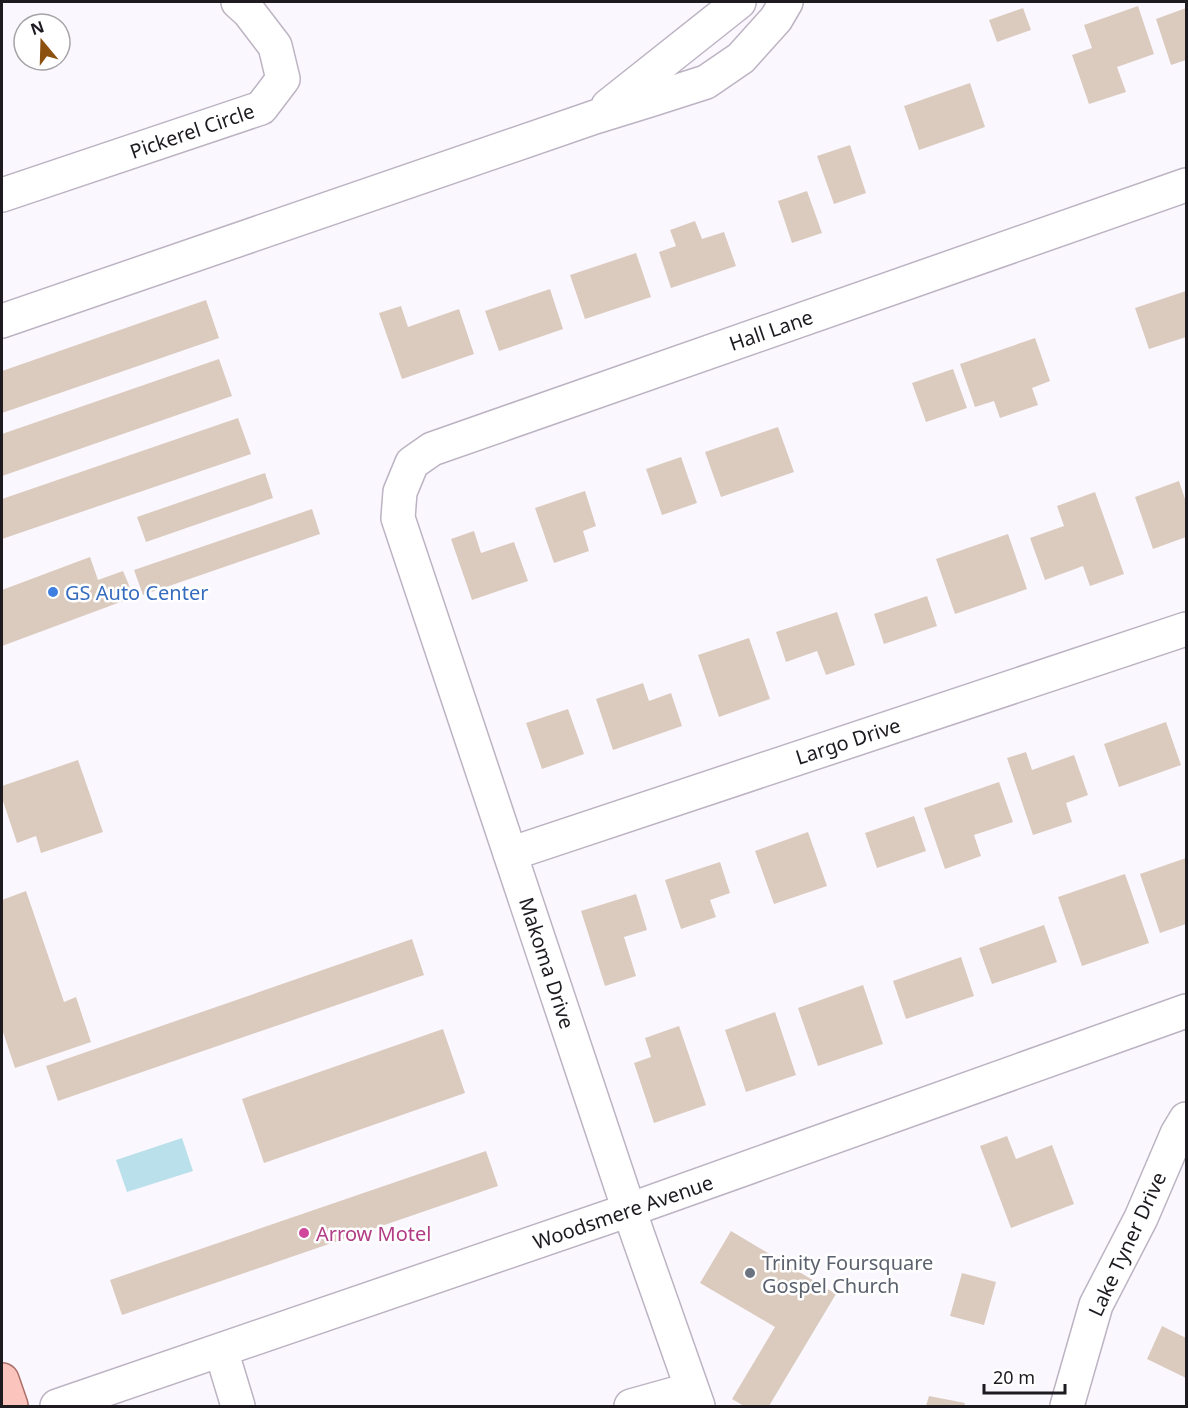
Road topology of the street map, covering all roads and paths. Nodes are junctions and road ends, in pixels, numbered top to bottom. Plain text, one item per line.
1 (238, 2) edge
2 (739, 2) edge
3 (786, 2) edge
4 (595, 117) junction
5 (1186, 185) edge
6 (2, 195) edge
7 (2, 321) edge
8 (398, 518) joint
9 (1186, 629) edge
10 (510, 854) junction
11 (1186, 1011) edge
12 (1186, 1119) edge
13 (629, 1210) junction
14 (221, 1350) junction
15 (2, 1380) edge
16 (695, 1398) edge
17 (11, 1407) edge
18 (57, 1407) edge
19 (238, 1407) edge
20 (631, 1407) edge
21 (1066, 1407) edge

1 - 6 street, Pickerel Circle
2 - 4 street
3 - 4 street
4 - 7 street
5 - 8 street, Hall Lane
8 - 10 street, Makoma Drive
9 - 10 street, Largo Drive
10 - 13 street, Makoma Drive
11 - 13 street, Woodsmere Avenue
12 - 21 street, Lake Tyner Drive
13 - 14 street, Woodsmere Avenue
13 - 16 street, Makoma Drive
14 - 18 street, Woodsmere Avenue
14 - 19 street
15 - 17 main road
16 - 20 street

